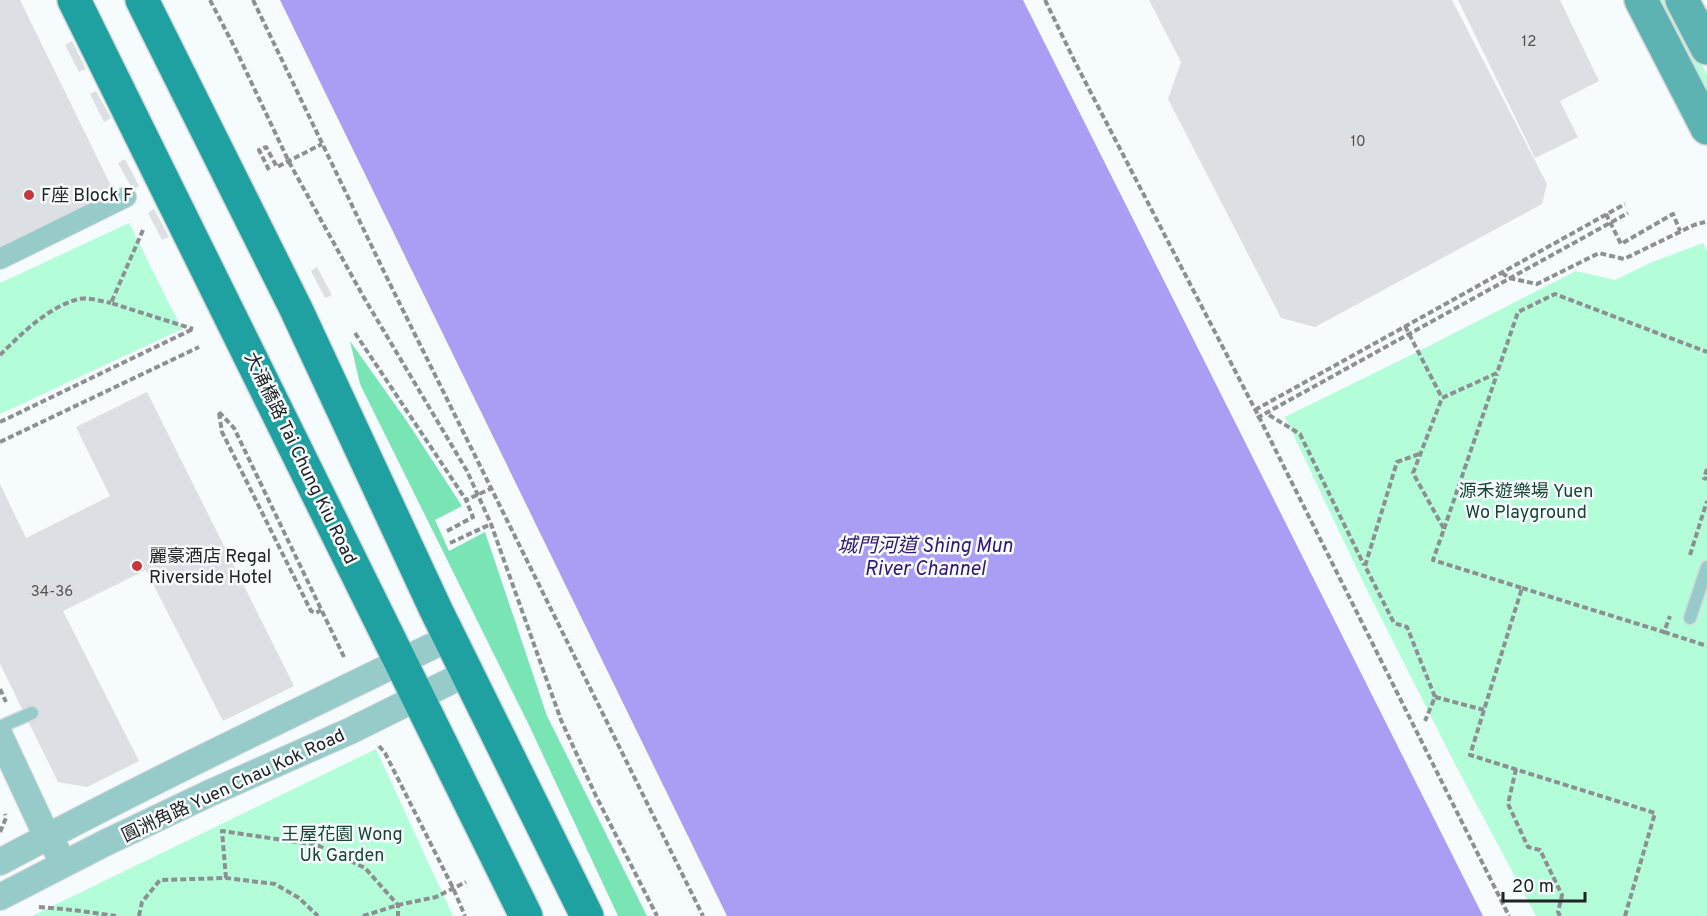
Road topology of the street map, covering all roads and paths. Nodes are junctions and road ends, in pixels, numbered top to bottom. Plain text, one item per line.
1 (75, 0) edge
2 (142, 0) edge
3 (210, 0) edge
4 (253, 0) edge
5 (1046, 0) edge
6 (1641, 0) edge
7 (1682, 0) edge
8 (1693, 0) edge
9 (1707, 11) edge
10 (1707, 48) edge
11 (1706, 126) edge
12 (322, 144) junction
13 (289, 162) junction
14 (269, 170) dead end
15 (126, 197) dead end
16 (1625, 204) dead end
17 (1628, 213) dead end
18 (1606, 214) junction
19 (1610, 222) junction
20 (1705, 222) dead end
21 (143, 230) dead end
22 (1680, 231) junction
23 (0, 260) edge
24 (1502, 273) junction
25 (1509, 278) junction
26 (111, 303) junction
27 (1405, 326) junction
28 (355, 333) dead end
29 (1409, 334) junction
30 (199, 347) dead end
31 (1707, 352) edge
32 (0, 355) edge
33 (1497, 373) junction
34 (1442, 398) junction
35 (1256, 410) junction
36 (1269, 415) dead end
37 (1258, 418) junction
38 (0, 422) edge
39 (0, 442) edge
40 (1419, 454) junction
41 (1707, 469) edge
42 (1707, 479) edge
43 (490, 489) junction
44 (479, 495) junction
45 (466, 500) junction
46 (1707, 501) edge
47 (491, 524) junction
48 (1444, 528) junction
49 (447, 531) dead end
50 (450, 543) dead end
51 (1689, 556) dead end
52 (1365, 566) junction
53 (1707, 567) edge
54 (1522, 588) junction
55 (321, 610) junction
56 (1671, 610) dead end
57 (1690, 618) dead end
58 (449, 638) junction
59 (401, 662) junction
60 (348, 664) dead end
61 (467, 673) junction
62 (418, 698) junction
63 (1435, 698) junction
64 (1484, 710) junction
65 (32, 713) dead end
66 (1425, 721) dead end
67 (0, 727) edge
68 (0, 736) edge
69 (385, 753) dead end
70 (1516, 769) junction
71 (5, 810) dead end
72 (218, 823) dead end
73 (222, 831) junction
74 (0, 833) edge
75 (48, 836) junction
76 (0, 862) edge
77 (64, 865) junction
78 (226, 878) junction
79 (466, 882) dead end
80 (453, 888) junction
81 (0, 897) edge
82 (398, 905) junction
83 (55, 908) dead end
84 (116, 916) edge
85 (139, 916) edge
86 (318, 916) edge
87 (363, 916) edge
88 (398, 916) edge
89 (465, 916) edge
90 (526, 916) edge
91 (586, 916) edge
92 (657, 916) edge
93 (703, 916) edge
94 (1509, 916) edge
95 (1560, 916) edge
96 (1625, 916) edge

1 - 59 main road, 大涌橋路 Tai Chung Kiu Road
2 - 58 main road
3 - 13 path
4 - 12 path
5 - 35 path
6 - 11 main road
7 - 10 main road
8 - 9 main road
12 - 13 path
12 - 43 path
13 - 14 path
13 - 44 path
15 - 23 street
16 - 18 path
17 - 19 path
18 - 19 path
18 - 24 path
19 - 22 path
19 - 25 path
20 - 22 path
21 - 26 path
22 - 25 path
24 - 25 path
24 - 27 path
25 - 29 path
26 - 32 path
26 - 38 path
27 - 29 path
27 - 35 path
28 - 45 path
29 - 34 path
29 - 37 path
30 - 39 path
31 - 33 path
33 - 34 path
33 - 48 path
34 - 40 path
35 - 37 path
36 - 52 path
37 - 94 path
40 - 48 path
40 - 52 path
41 - 42 path
43 - 44 path
43 - 93 path
44 - 45 path
44 - 47 path
45 - 49 path
46 - 51 path
47 - 50 path
47 - 92 path
48 - 54 path
52 - 63 path
53 - 57 lane
54 - 56 path
54 - 64 path
55 - 55 path
55 - 60 path
58 - 59 street, 圓洲角路 Yuen Chau Kok Road
58 - 61 main road
59 - 62 main road, 大涌橋路 Tai Chung Kiu Road
59 - 75 street, 圓洲角路 Yuen Chau Kok Road
61 - 62 street, 圓洲角路 Yuen Chau Kok Road
61 - 91 main road
62 - 77 street, 圓洲角路 Yuen Chau Kok Road
62 - 90 main road, 大涌橋路 Tai Chung Kiu Road
63 - 64 path
63 - 66 path
64 - 70 path
65 - 67 lane
68 - 75 street
69 - 80 path
70 - 95 path
70 - 96 path
71 - 74 path
72 - 73 path
73 - 78 path
73 - 82 path
75 - 76 street, 圓洲角路 Yuen Chau Kok Road
75 - 77 street
77 - 81 street, 圓洲角路 Yuen Chau Kok Road
78 - 85 path
78 - 86 path
79 - 80 path
80 - 82 path
80 - 89 path
82 - 87 path
82 - 88 path
83 - 84 path

